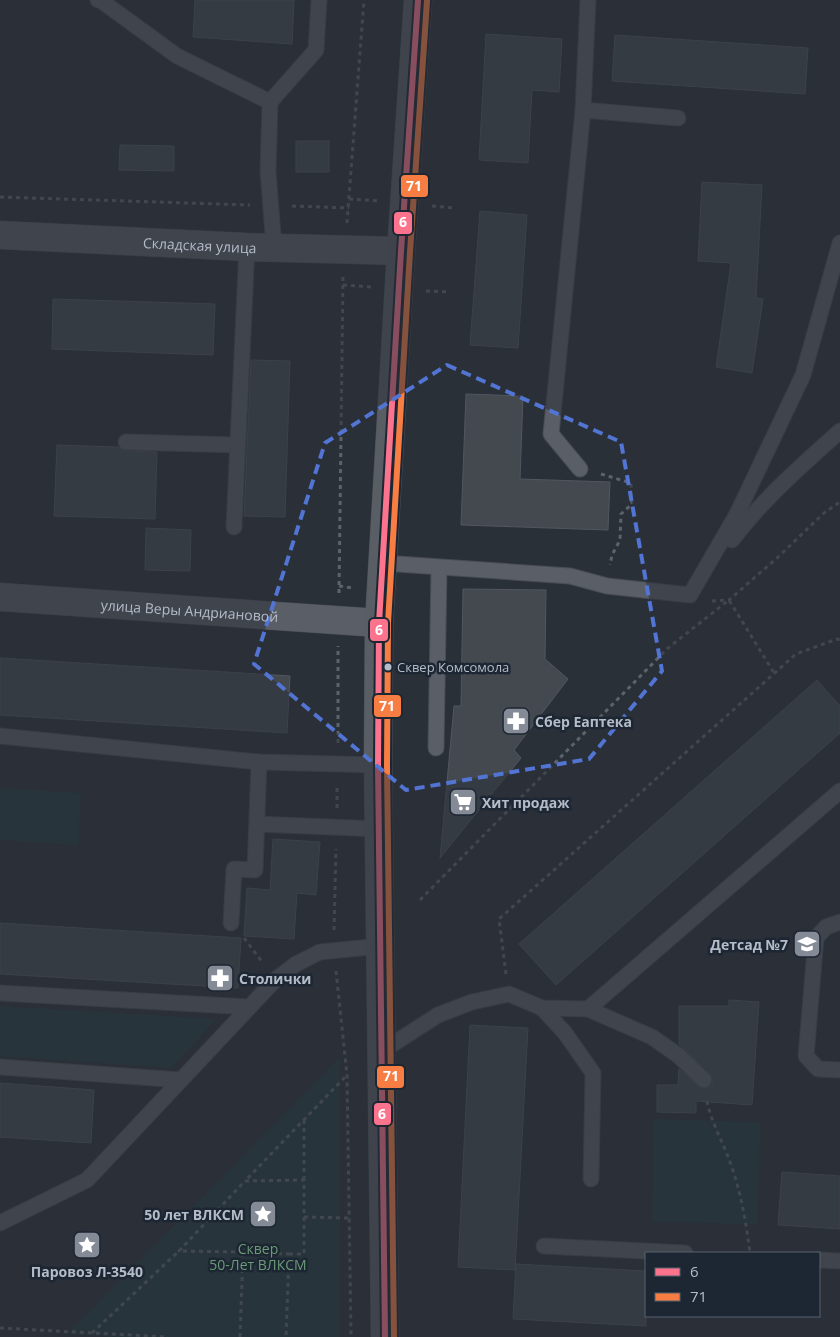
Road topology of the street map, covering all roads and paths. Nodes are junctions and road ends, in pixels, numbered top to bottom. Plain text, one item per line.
1 (98, 0) edge
2 (319, 0) edge
3 (364, 0) edge
4 (418, 0) edge
5 (588, 0) edge
6 (270, 102) junction
7 (583, 110) junction
8 (678, 118) dead end
9 (0, 196) edge
10 (272, 206) junction
11 (348, 208) junction
12 (0, 235) edge
13 (840, 243) edge
14 (261, 247) junction
15 (345, 250) junction
16 (401, 251) junction
17 (840, 431) edge
18 (126, 442) dead end
19 (238, 445) junction
20 (580, 469) joint
21 (840, 502) edge
22 (234, 527) dead end
23 (382, 563) junction
24 (439, 568) junction
25 (607, 586) junction
26 (690, 595) junction
27 (0, 597) edge
28 (729, 600) junction
29 (338, 620) junction
30 (379, 623) junction
31 (840, 640) edge
32 (774, 673) junction
33 (0, 736) edge
34 (436, 748) dead end
35 (259, 762) junction
36 (338, 765) junction
37 (378, 765) junction
38 (840, 791) edge
39 (257, 824) junction
40 (336, 828) junction
41 (379, 829) junction
42 (420, 900) dead end
43 (840, 922) edge
44 (231, 923) joint
45 (381, 946) junction
46 (334, 950) junction
47 (275, 980) junction
48 (0, 993) edge
49 (509, 994) junction
50 (249, 1007) junction
51 (542, 1008) junction
52 (588, 1009) junction
53 (382, 1050) junction
54 (0, 1067) edge
55 (840, 1070) edge
56 (347, 1075) junction
57 (181, 1080) junction
58 (704, 1080) joint
59 (304, 1119) junction
60 (591, 1179) dead end
61 (245, 1180) junction
62 (304, 1180) junction
63 (304, 1217) junction
64 (349, 1218) junction
65 (0, 1223) edge
66 (544, 1246) dead end
67 (179, 1251) junction
68 (243, 1252) junction
69 (665, 1252) edge
70 (750, 1252) edge
71 (288, 1254) junction
72 (820, 1260) edge
73 (840, 1261) edge
74 (0, 1328) edge
75 (92, 1333) junction
76 (168, 1337) edge
77 (240, 1337) edge
78 (286, 1337) edge
79 (349, 1337) edge
80 (385, 1337) edge

1 - 6 lane
2 - 6 lane
3 - 11 path
4 - 16 main road
5 - 7 lane
6 - 10 lane
7 - 8 lane
7 - 20 lane
9 - 10 path
10 - 11 path
10 - 14 lane
11 - 15 path
12 - 14 street, Складская улица
13 - 26 lane
14 - 15 street, Складская улица
14 - 19 lane
15 - 16 street, Складская улица
15 - 29 path
16 - 23 main road
17 - 26 lane
18 - 19 lane
19 - 22 lane
20 - 25 path
21 - 28 path
23 - 24 lane
23 - 30 main road
24 - 25 lane
24 - 34 lane
25 - 26 lane
26 - 28 path
27 - 29 street, улица Веры Андриановой
28 - 32 path
28 - 42 path
29 - 30 street, улица Веры Андриановой
29 - 36 path
30 - 37 main road
31 - 32 path
32 - 49 path
33 - 35 lane
35 - 36 lane
35 - 39 lane
36 - 37 lane
36 - 40 path
37 - 41 main road
38 - 52 lane
39 - 40 lane
39 - 44 lane
40 - 41 lane
40 - 46 path
41 - 45 main road
43 - 55 lane
44 - 47 path
45 - 46 lane
45 - 53 main road
46 - 47 lane
46 - 56 path
47 - 50 lane
48 - 50 lane
49 - 51 lane
49 - 53 lane
50 - 57 lane
51 - 52 lane
51 - 60 lane
52 - 58 lane
53 - 80 main road
54 - 57 lane
56 - 59 path
56 - 64 path
57 - 65 lane
58 - 70 path
59 - 61 path
59 - 62 path
61 - 62 path
61 - 67 path
62 - 63 path
63 - 64 path
63 - 71 path
64 - 79 path
66 - 69 lane
67 - 68 path
67 - 75 path
68 - 71 path
68 - 77 path
71 - 78 path
72 - 73 lane
74 - 75 path
75 - 76 path

